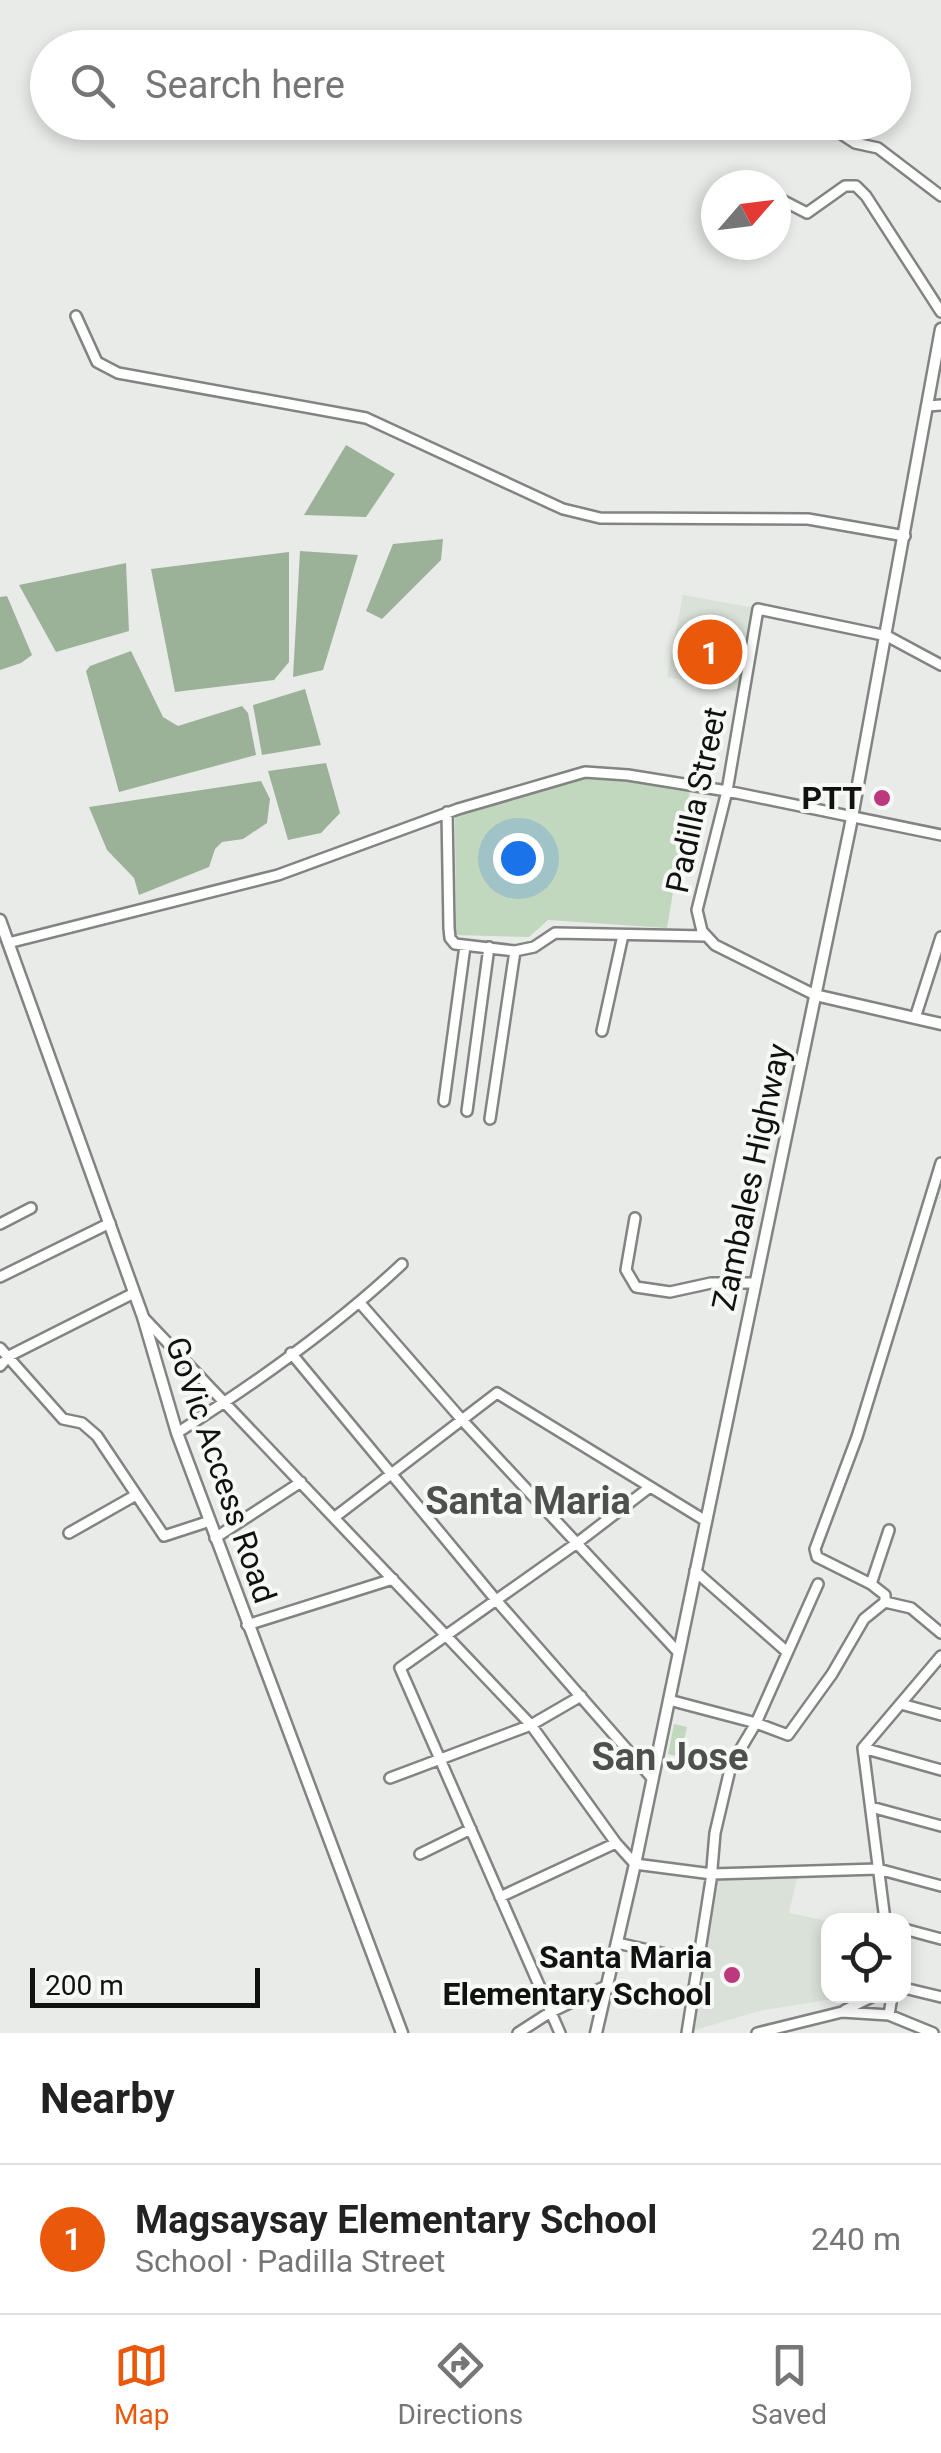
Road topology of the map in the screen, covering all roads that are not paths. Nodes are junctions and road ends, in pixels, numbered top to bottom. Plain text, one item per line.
1 (850, 140) edge
2 (941, 196) edge
3 (791, 205) edge
4 (941, 312) edge
5 (76, 316) dead end
6 (941, 329) edge
7 (941, 404) edge
8 (928, 406) junction
9 (905, 536) junction
10 (886, 636) junction
11 (941, 666) edge
12 (726, 791) junction
13 (447, 812) junction
14 (852, 815) junction
15 (941, 835) edge
16 (0, 920) edge
17 (624, 934) junction
18 (706, 936) junction
19 (941, 937) edge
20 (8, 943) junction
21 (465, 946) junction
22 (489, 947) junction
23 (515, 951) junction
24 (815, 995) junction
25 (915, 1018) junction
26 (941, 1024) edge
27 (602, 1031) dead end
28 (444, 1100) dead end
29 (468, 1111) dead end
30 (490, 1119) dead end
31 (941, 1164) edge
32 (31, 1208) dead end
33 (635, 1218) dead end
34 (110, 1223) junction
35 (0, 1224) edge
36 (402, 1264) dead end
37 (0, 1277) edge
38 (755, 1282) junction
39 (134, 1293) junction
40 (360, 1304) junction
41 (143, 1317) junction
42 (4, 1352) edge
43 (292, 1353) junction
44 (0, 1366) edge
45 (225, 1403) junction
46 (463, 1421) junction
47 (177, 1433) junction
48 (393, 1472) junction
49 (302, 1482) junction
50 (650, 1487) junction
51 (136, 1495) junction
52 (335, 1517) junction
53 (210, 1521) junction
54 (706, 1521) junction
55 (889, 1530) dead end
56 (69, 1533) dead end
57 (215, 1538) junction
58 (577, 1543) junction
59 (695, 1571) junction
60 (393, 1579) junction
61 (818, 1584) dead end
62 (871, 1584) junction
63 (496, 1600) junction
64 (885, 1602) junction
65 (247, 1625) junction
66 (941, 1633) edge
67 (448, 1635) junction
68 (786, 1651) junction
69 (678, 1652) junction
70 (941, 1656) edge
71 (581, 1696) junction
72 (669, 1700) junction
73 (900, 1704) junction
74 (941, 1715) edge
75 (756, 1722) junction
76 (531, 1724) junction
77 (864, 1748) junction
78 (441, 1760) junction
79 (941, 1770) edge
80 (390, 1778) dead end
81 (652, 1778) junction
82 (870, 1807) junction
83 (941, 1826) edge
84 (471, 1829) junction
85 (616, 1844) junction
86 (420, 1854) dead end
87 (635, 1864) junction
88 (878, 1869) junction
89 (712, 1874) junction
90 (941, 1886) edge
91 (500, 1897) junction
92 (883, 1913) edge
93 (911, 1931) edge
94 (941, 1939) edge
95 (617, 1942) junction
96 (697, 1960) junction
97 (608, 1985) junction
98 (911, 1990) edge
99 (941, 1996) edge
100 (860, 2003) edge
101 (891, 2003) edge
102 (842, 2012) junction
103 (550, 2013) junction
104 (889, 2015) junction
105 (402, 2033) edge
106 (518, 2033) edge
107 (560, 2033) edge
108 (596, 2033) edge
109 (687, 2033) edge
110 (757, 2033) edge
111 (933, 2033) edge

1 - 2 street
3 - 4 street
5 - 9 street
6 - 8 main road, Zambales Highway
7 - 8 street
8 - 9 main road, Zambales Highway
9 - 10 main road, Zambales Highway
10 - 11 street
10 - 12 street, Padilla Street
10 - 14 main road, Zambales Highway
12 - 13 street
12 - 14 street
12 - 18 street, Padilla Street
13 - 20 street
13 - 21 street
14 - 15 street
14 - 24 main road, Zambales Highway
16 - 20 main road, GoVic Access Road
17 - 18 street
17 - 23 street
17 - 27 street
18 - 24 street, Padilla Street
19 - 25 street
20 - 34 main road, GoVic Access Road
21 - 22 street
21 - 28 street
22 - 23 street
22 - 29 street
23 - 30 street
24 - 25 main road
24 - 38 main road, Zambales Highway
25 - 26 main road
31 - 62 street
32 - 35 street
33 - 38 street
34 - 37 street
34 - 39 main road, GoVic Access Road
36 - 40 street
38 - 54 main road, Zambales Highway
39 - 41 main road, GoVic Access Road
39 - 42 street
40 - 43 street
40 - 46 street
41 - 45 street
41 - 47 main road, GoVic Access Road
42 - 44 street
42 - 51 street
43 - 45 street
43 - 48 street
45 - 47 street
45 - 49 street
46 - 48 street
46 - 50 street
46 - 58 street
47 - 53 main road, GoVic Access Road
48 - 52 street
48 - 63 street
49 - 52 street
49 - 57 street
50 - 54 street
50 - 58 street
51 - 53 street
51 - 56 street
52 - 60 street
53 - 57 main road, GoVic Access Road
54 - 59 main road, Zambales Highway
55 - 62 street
57 - 65 main road, GoVic Access Road
58 - 63 street
58 - 69 street
59 - 68 street
59 - 69 main road, Zambales Highway
60 - 65 street
60 - 67 street
61 - 68 street
62 - 64 street
63 - 67 street
63 - 71 street
64 - 66 street
64 - 75 street
65 - 105 main road, GoVic Access Road
67 - 76 street
67 - 78 street
68 - 75 street
69 - 72 main road, Zambales Highway
70 - 73 street
71 - 76 street
71 - 81 street
72 - 75 street
72 - 81 main road, Zambales Highway
73 - 74 street
73 - 77 street
75 - 89 street
76 - 78 street
76 - 85 street
77 - 79 street
77 - 82 street
78 - 80 street
78 - 84 street
81 - 87 main road, Zambales Highway
82 - 83 street
82 - 88 street
84 - 86 street
84 - 91 street
85 - 87 street
85 - 91 street
87 - 89 street
87 - 95 main road, Zambales Highway
88 - 89 street
88 - 90 street
88 - 92 street
89 - 96 street
91 - 103 street
93 - 94 street
95 - 96 street
95 - 97 main road, Zambales Highway
96 - 109 street
97 - 103 street
97 - 108 main road, Zambales Highway
98 - 99 street
100 - 102 street
101 - 104 street
102 - 104 street
102 - 110 street
103 - 106 street
103 - 107 street
104 - 111 street

